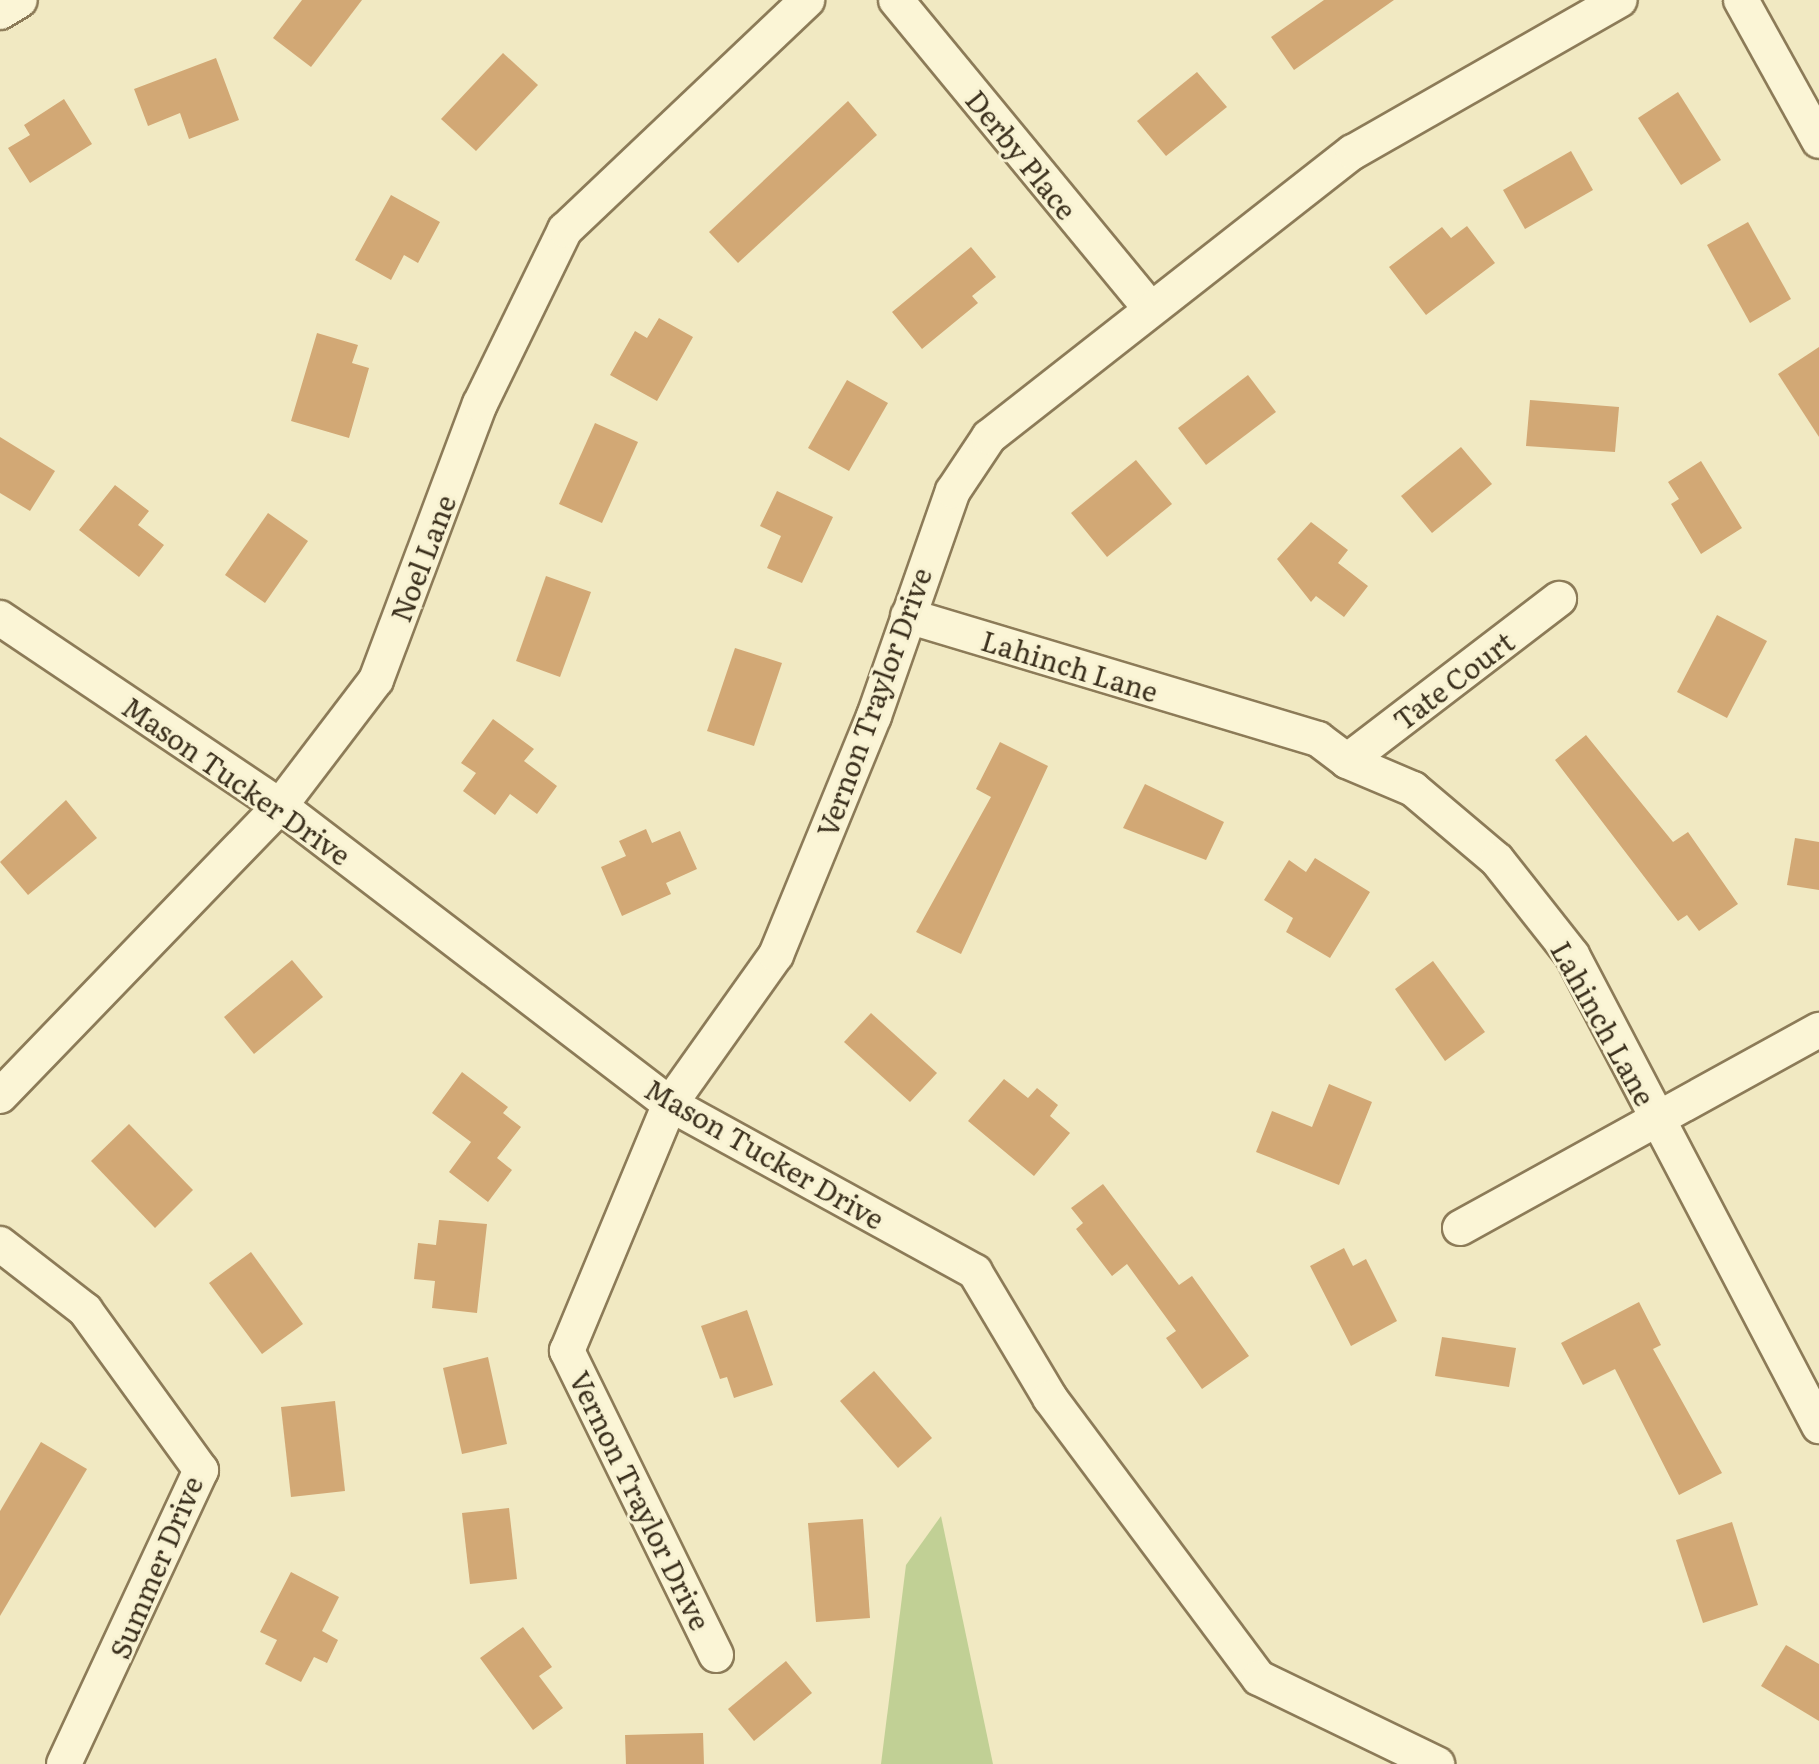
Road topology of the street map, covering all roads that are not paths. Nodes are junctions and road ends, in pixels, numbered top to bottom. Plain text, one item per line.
1 (20, 0) edge
2 (807, 0) edge
3 (896, 0) edge
4 (1620, 0) edge
5 (1741, 0) edge
6 (0, 12) edge
7 (1819, 141) edge
8 (1149, 307) junction
9 (1559, 599) dead end
10 (908, 616) junction
11 (0, 618) edge
12 (1347, 761) junction
13 (280, 806) junction
14 (1819, 1030) edge
15 (0, 1096) edge
16 (670, 1104) junction
17 (1659, 1122) junction
18 (1460, 1228) dead end
19 (0, 1244) edge
20 (1819, 1426) edge
21 (716, 1655) dead end
22 (64, 1764) edge
23 (1437, 1764) edge

1 - 6 street
2 - 13 street, Noel Lane
3 - 8 street, Derby Place
4 - 8 street, Vernon Traylor Drive
5 - 7 street
8 - 10 street, Vernon Traylor Drive
9 - 12 street, Tate Court
10 - 12 street, Lahinch Lane
10 - 16 street, Vernon Traylor Drive
11 - 13 street, Mason Tucker Drive
12 - 17 street, Lahinch Lane
13 - 15 street, Noel Lane
13 - 16 street, Mason Tucker Drive
14 - 17 street
16 - 21 street, Vernon Traylor Drive
16 - 23 street, Mason Tucker Drive
17 - 18 street
17 - 20 street, Lahinch Lane
19 - 22 street, Summer Drive

